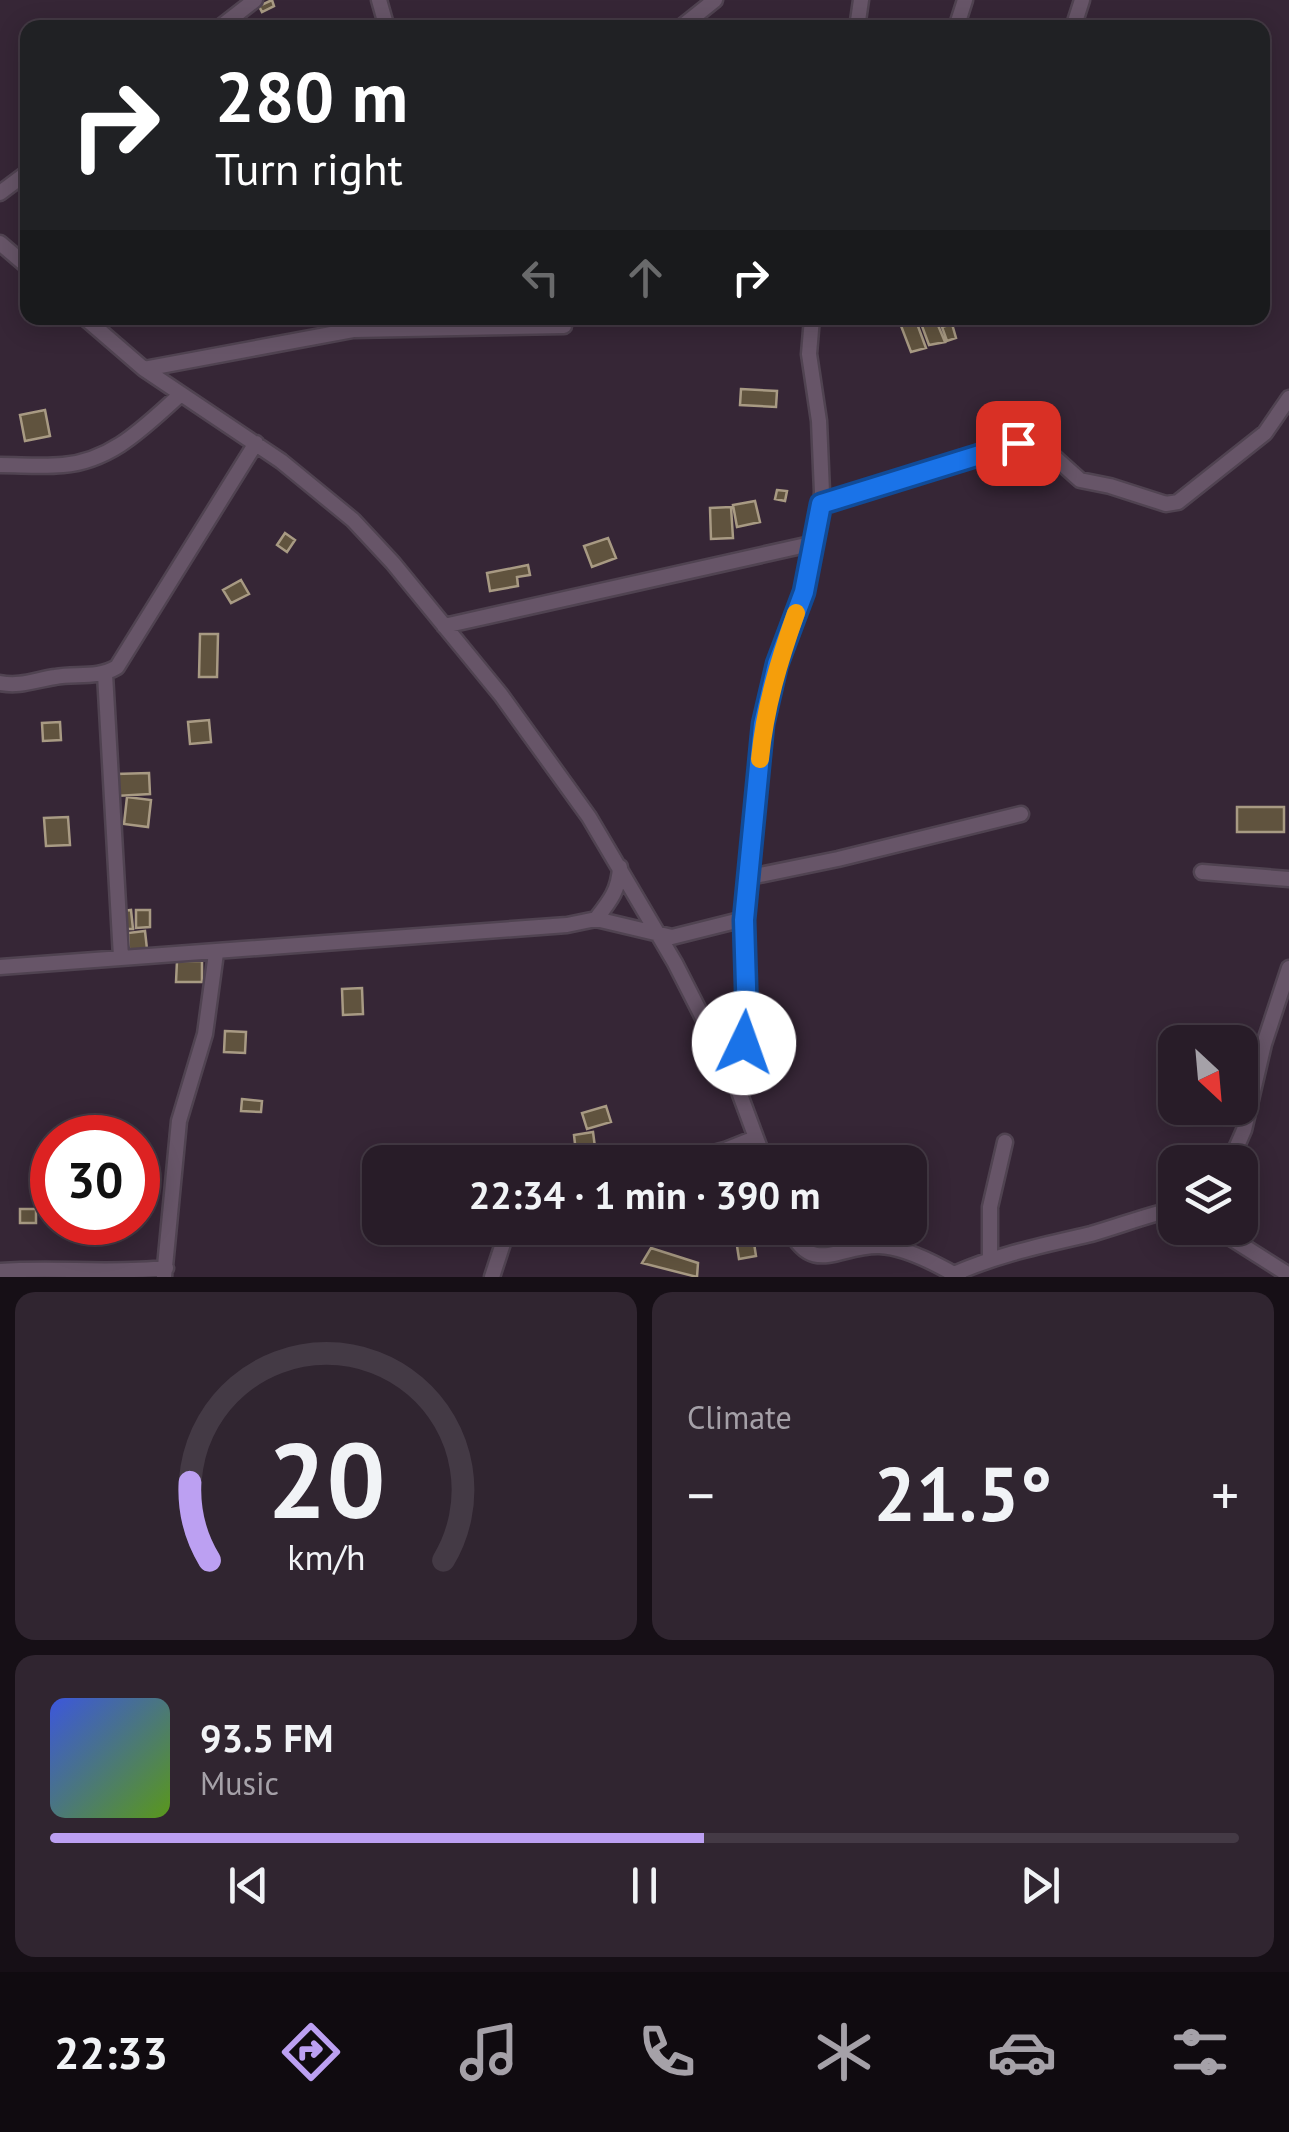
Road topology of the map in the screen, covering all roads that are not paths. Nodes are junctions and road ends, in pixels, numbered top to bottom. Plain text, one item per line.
1 (255, 0) edge
2 (714, 0) edge
3 (229, 20) edge
4 (690, 20) edge
5 (0, 243) edge
6 (20, 260) edge
7 (93, 325) edge
8 (446, 325) edge
9 (514, 325) edge
10 (812, 325) edge
11 (564, 326) dead end
12 (144, 369) junction
13 (181, 394) junction
14 (1289, 398) edge
15 (256, 443) junction
16 (0, 465) edge
17 (821, 504) junction
18 (816, 543) junction
19 (444, 626) junction
20 (105, 674) junction
21 (0, 684) edge
22 (1022, 814) dead end
23 (620, 867) junction
24 (1202, 872) dead end
25 (750, 877) junction
26 (1289, 879) edge
27 (596, 918) junction
28 (744, 920) junction
29 (660, 935) junction
30 (216, 953) junction
31 (121, 957) junction
32 (0, 967) edge
33 (1289, 968) edge
34 (735, 1081) junction
35 (756, 1138) junction
36 (1004, 1142) dead end
37 (738, 1145) edge
38 (759, 1145) edge
39 (1237, 1145) edge
40 (1158, 1214) edge
41 (502, 1245) edge
42 (797, 1245) edge
43 (1242, 1245) edge
44 (990, 1258) junction
45 (0, 1271) edge
46 (165, 1272) edge
47 (1289, 1275) edge
48 (956, 1276) edge
49 (492, 1277) edge

1 - 3 street
2 - 4 street
5 - 6 street
7 - 12 street
8 - 12 street
9 - 11 street
10 - 17 street
12 - 13 street
13 - 15 street
13 - 16 street
14 - 17 street
15 - 19 street
15 - 20 street
17 - 18 street
18 - 19 street
18 - 25 street
19 - 23 street
20 - 21 street
20 - 31 street
22 - 25 street
23 - 27 street
23 - 29 street
24 - 26 street
25 - 28 street
27 - 29 street
27 - 30 street
28 - 29 street
28 - 34 street
29 - 34 street
30 - 31 street
30 - 46 street
31 - 32 street
33 - 39 street
34 - 35 street
35 - 37 street
35 - 38 street
36 - 44 street
40 - 44 street
41 - 49 street
42 - 48 street
43 - 47 street
44 - 48 street
45 - 46 street

